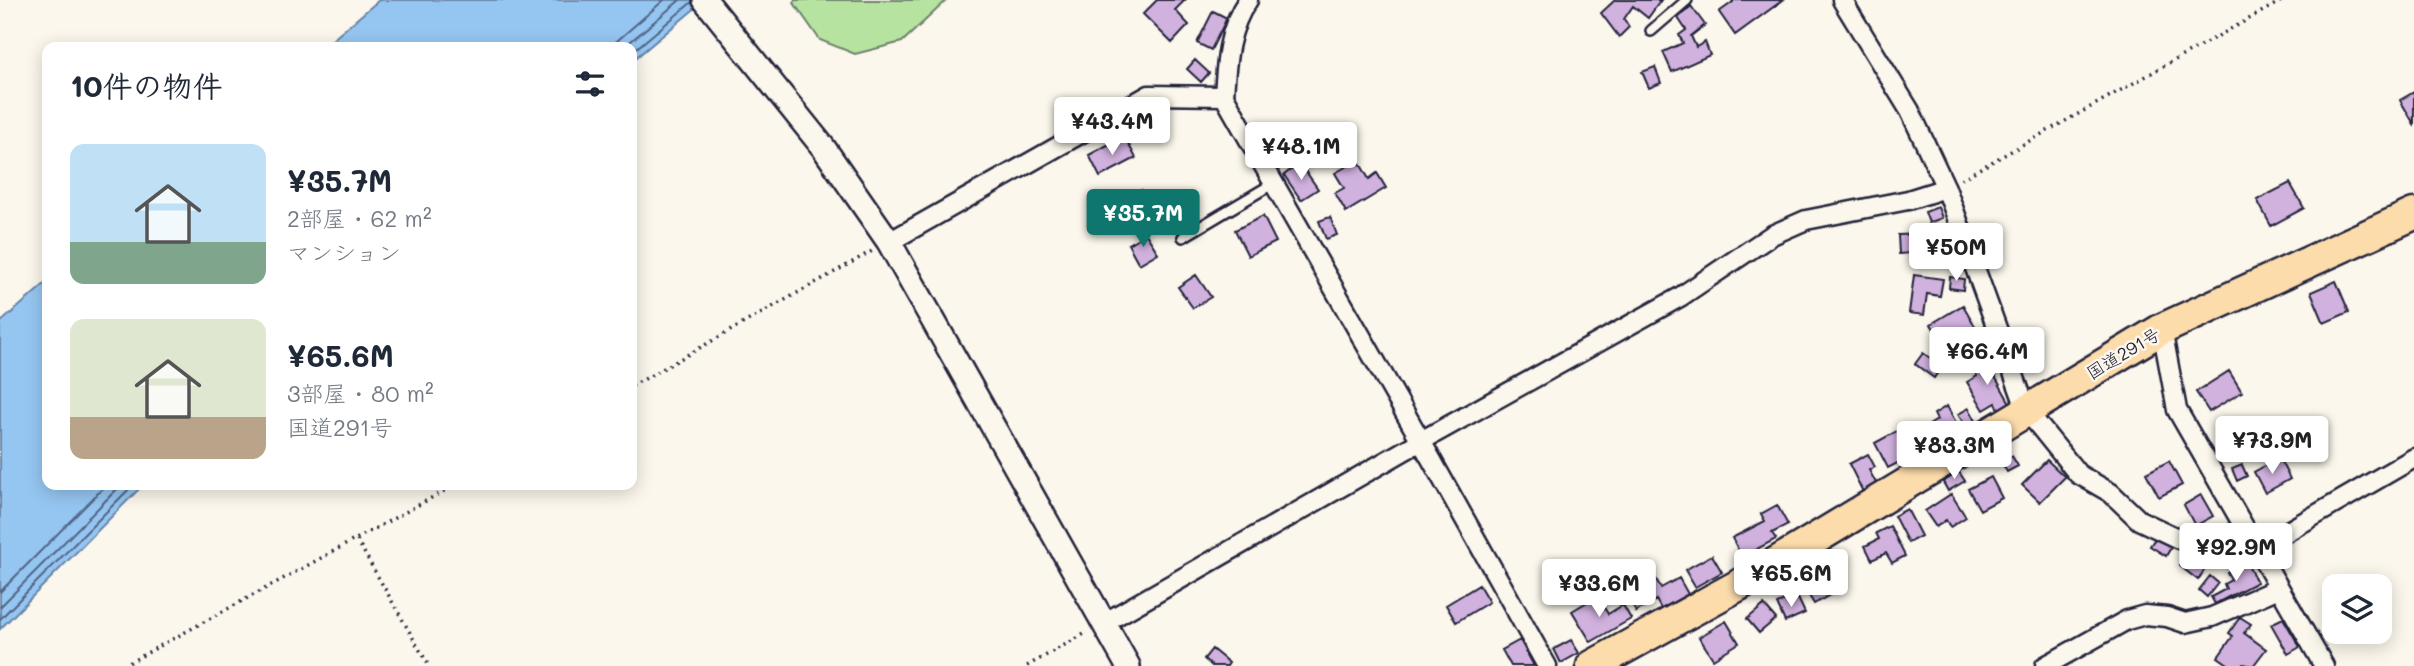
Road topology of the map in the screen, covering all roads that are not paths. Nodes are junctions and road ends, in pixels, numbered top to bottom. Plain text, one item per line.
1 (705, 0) edge
2 (1248, 0) edge
3 (1687, 0) edge
4 (1842, 0) edge
5 (1651, 31) dead end
6 (1224, 96) junction
7 (1274, 183) junction
8 (1946, 188) junction
9 (2414, 214) edge
10 (1183, 237) dead end
11 (890, 242) junction
12 (2162, 329) junction
13 (2027, 411) junction
14 (1421, 441) junction
15 (2414, 458) edge
16 (2257, 549) junction
17 (2279, 588) junction
18 (1104, 623) junction
19 (1128, 666) edge
20 (1547, 666) edge
21 (1592, 666) edge
22 (2045, 666) edge
23 (2324, 666) edge

1 - 11 street
2 - 6 street
3 - 5 lane
4 - 8 street
6 - 7 street
6 - 11 street
7 - 10 lane
7 - 14 street
8 - 13 street
8 - 14 street
9 - 12 highway, 国道291号
11 - 18 street
12 - 13 highway, 国道291号
12 - 16 street
13 - 16 street
13 - 21 highway, 国道291号
14 - 18 street
14 - 20 street
15 - 16 street
16 - 17 street
17 - 22 street
17 - 23 street
18 - 19 street

